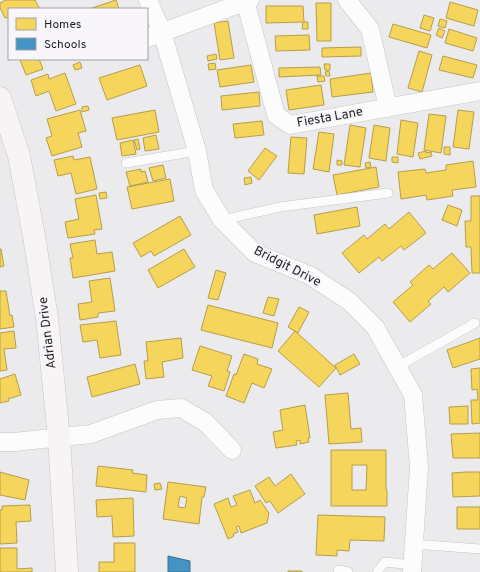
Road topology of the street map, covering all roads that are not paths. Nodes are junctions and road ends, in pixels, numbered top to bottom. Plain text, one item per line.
1 (148, 0) edge
2 (347, 0) edge
3 (247, 1) edge
4 (155, 35) edge
5 (480, 91) edge
6 (0, 98) edge
7 (388, 108) junction
8 (197, 151) junction
9 (126, 163) dead end
10 (388, 193) dead end
11 (222, 220) junction
12 (475, 323) dead end
13 (398, 367) junction
14 (59, 438) junction
15 (0, 442) edge
16 (232, 450) dead end
17 (414, 544) junction
18 (480, 549) edge
19 (413, 568) edge
20 (338, 570) dead end
21 (67, 572) edge
22 (348, 572) edge
23 (377, 572) edge

1 - 4 street, Bridgit Drive
2 - 7 street
3 - 4 street
3 - 7 street, Fiesta Lane
4 - 8 street, Bridgit Drive
5 - 7 street, Fiesta Lane
6 - 14 street, Adrian Drive
8 - 9 lane
8 - 11 street, Bridgit Drive
10 - 11 lane
11 - 13 street, Bridgit Drive
12 - 13 lane
13 - 17 street, Bridgit Drive
14 - 15 street
14 - 16 street
14 - 21 street, Adrian Drive
17 - 18 lane
17 - 19 street, Bridgit Drive
19 - 23 lane
20 - 22 lane

